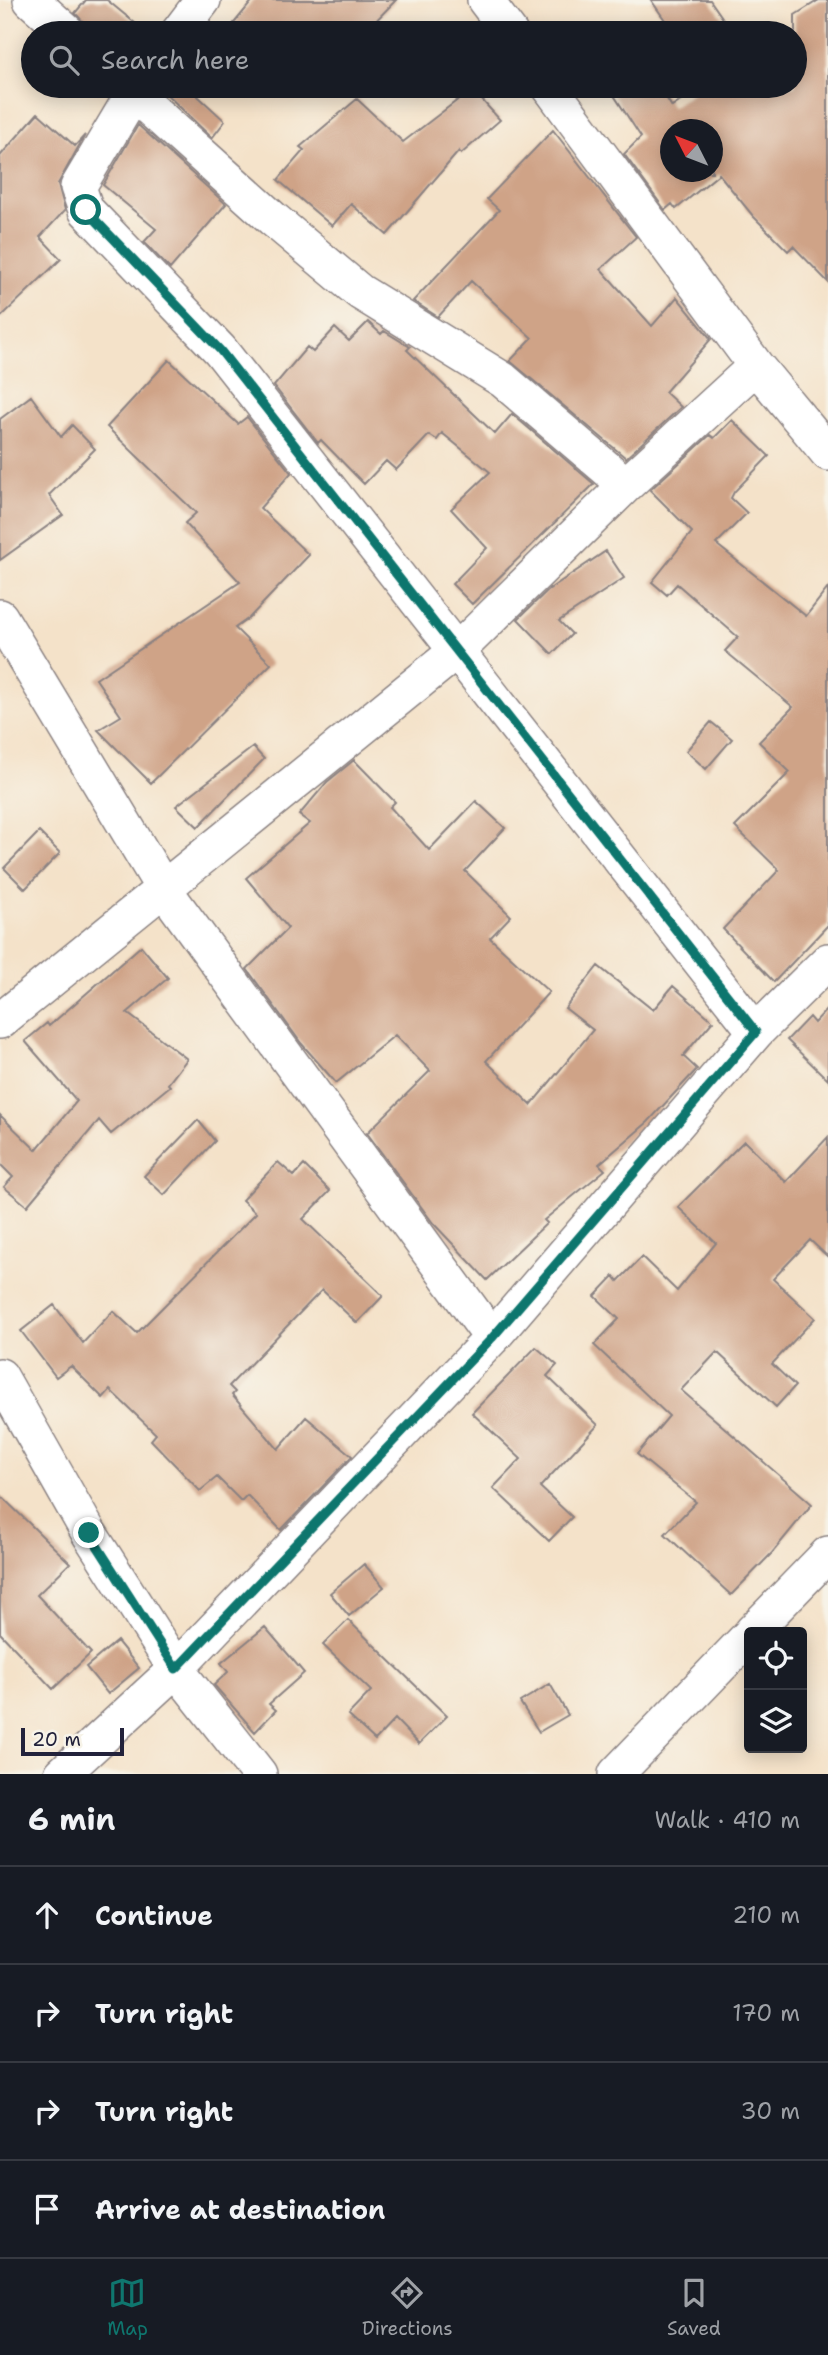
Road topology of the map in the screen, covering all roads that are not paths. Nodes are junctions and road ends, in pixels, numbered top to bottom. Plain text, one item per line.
1 (31, 0) edge
2 (204, 0) edge
3 (485, 0) edge
4 (55, 21) edge
5 (187, 21) edge
6 (501, 21) edge
7 (127, 98) edge
8 (143, 98) edge
9 (558, 98) edge
10 (756, 366) junction
11 (828, 453) edge
12 (626, 485) junction
13 (0, 617) edge
14 (458, 650) junction
15 (163, 888) junction
16 (828, 961) edge
17 (0, 1021) edge
18 (756, 1032) junction
19 (492, 1338) junction
20 (0, 1376) edge
21 (828, 1554) edge
22 (758, 1627) edge
23 (744, 1641) edge
24 (176, 1669) junction
25 (62, 1774) edge
26 (259, 1774) edge
27 (616, 1774) edge

1 - 4 street
2 - 5 street
3 - 6 street
7 - 14 street
8 - 12 street
9 - 10 street
10 - 11 street
10 - 12 street
12 - 14 street
13 - 15 street
14 - 15 street
14 - 18 street
15 - 17 street
15 - 19 street
16 - 18 street
18 - 19 street
19 - 24 street
20 - 24 street
21 - 22 street
23 - 27 street
24 - 25 street
24 - 26 street

